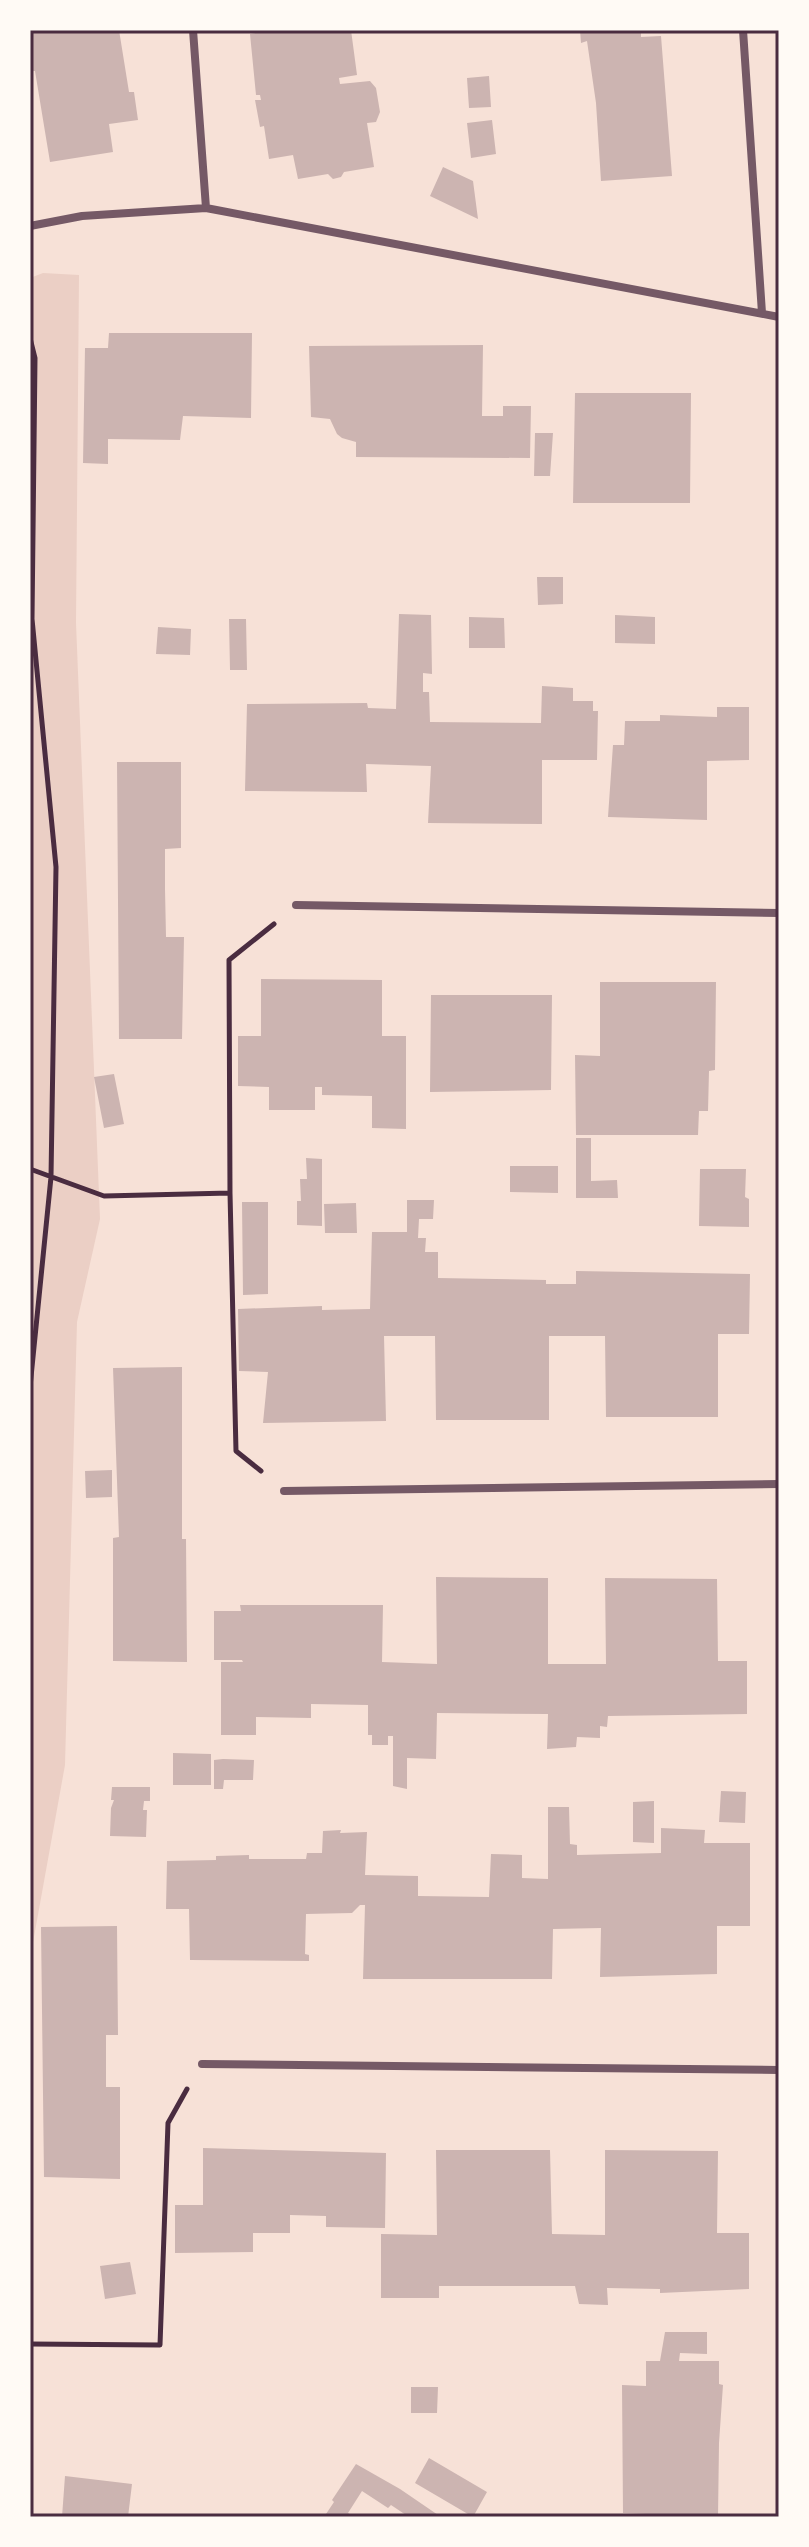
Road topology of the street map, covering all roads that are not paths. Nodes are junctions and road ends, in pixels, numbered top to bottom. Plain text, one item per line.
1 (193, 30) edge
2 (743, 30) edge
3 (206, 208) junction
4 (30, 226) edge
5 (762, 313) junction
6 (779, 317) edge
7 (296, 905) road end
8 (779, 913) edge
9 (779, 1484) edge
10 (284, 1491) road end
11 (202, 2064) road end
12 (779, 2070) edge

1 - 3 street
2 - 5 street
3 - 4 street
3 - 5 street
5 - 6 street
7 - 8 street
9 - 10 street
11 - 12 street

